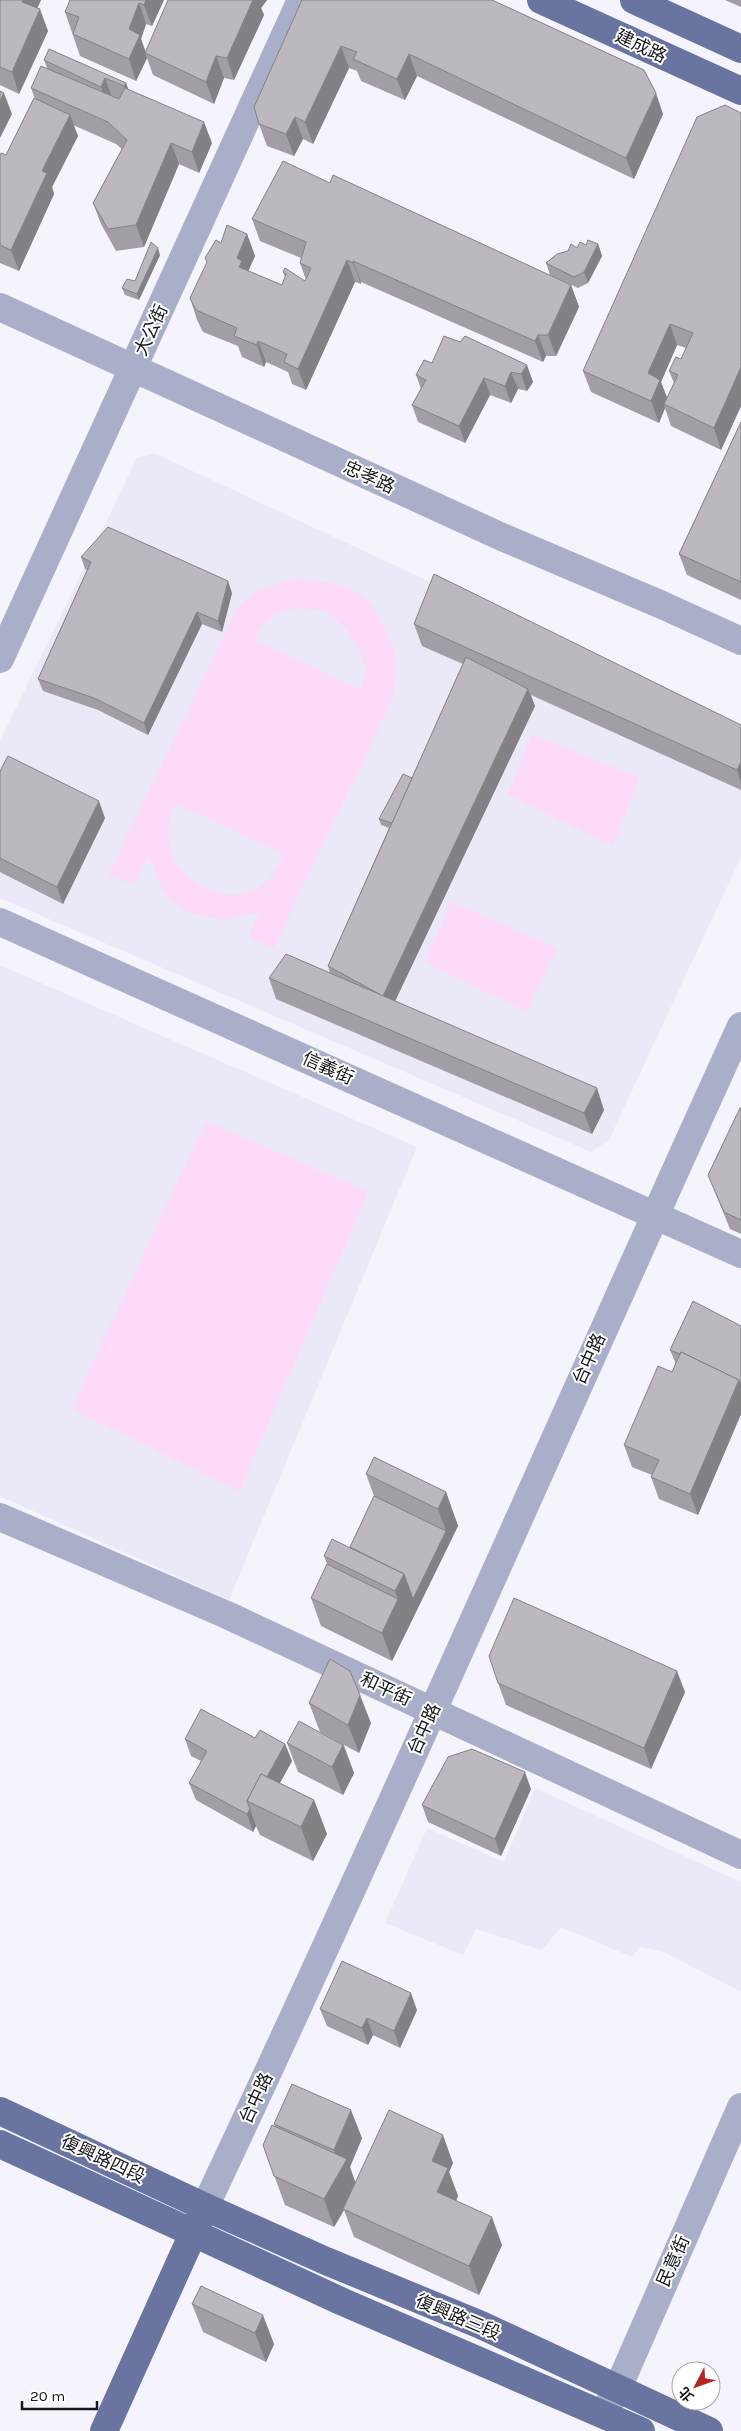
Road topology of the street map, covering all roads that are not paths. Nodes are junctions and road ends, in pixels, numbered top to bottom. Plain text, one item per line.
1 (301, 0) edge
2 (541, 0) edge
3 (634, 0) edge
4 (741, 49) edge
5 (741, 92) edge
6 (0, 307) edge
7 (133, 369) junction
8 (741, 641) edge
9 (0, 659) edge
10 (0, 922) edge
11 (741, 1026) edge
12 (654, 1216) junction
13 (741, 1254) edge
14 (0, 1517) edge
15 (432, 1710) junction
16 (741, 1855) edge
17 (741, 2107) edge
18 (0, 2111) edge
19 (0, 2144) edge
20 (205, 2207) junction
21 (193, 2234) junction
22 (618, 2388) junction
23 (603, 2414) junction
24 (104, 2431) edge
25 (641, 2431) edge
26 (709, 2431) edge

1 - 7 street, 大公街
2 - 5 main road, 建成路
3 - 4 main road
6 - 7 street, 忠孝路
7 - 8 street, 忠孝路
7 - 9 street, 大公街
10 - 12 street, 信義街
11 - 12 street, 台中路
12 - 13 street, 信義街
12 - 15 street, 台中路
14 - 15 street, 和平街
15 - 16 street, 和平街
15 - 20 street, 台中路
17 - 22 street, 民意街
18 - 20 main road, 復興路四段
19 - 21 main road, 復興路四段
20 - 21 main road, 台中路
20 - 22 main road, 復興路三段
21 - 23 main road, 復興路三段
21 - 24 main road, 台中路
22 - 23 street, 民意街
22 - 26 main road, 復興路三段
23 - 25 main road, 復興路三段

